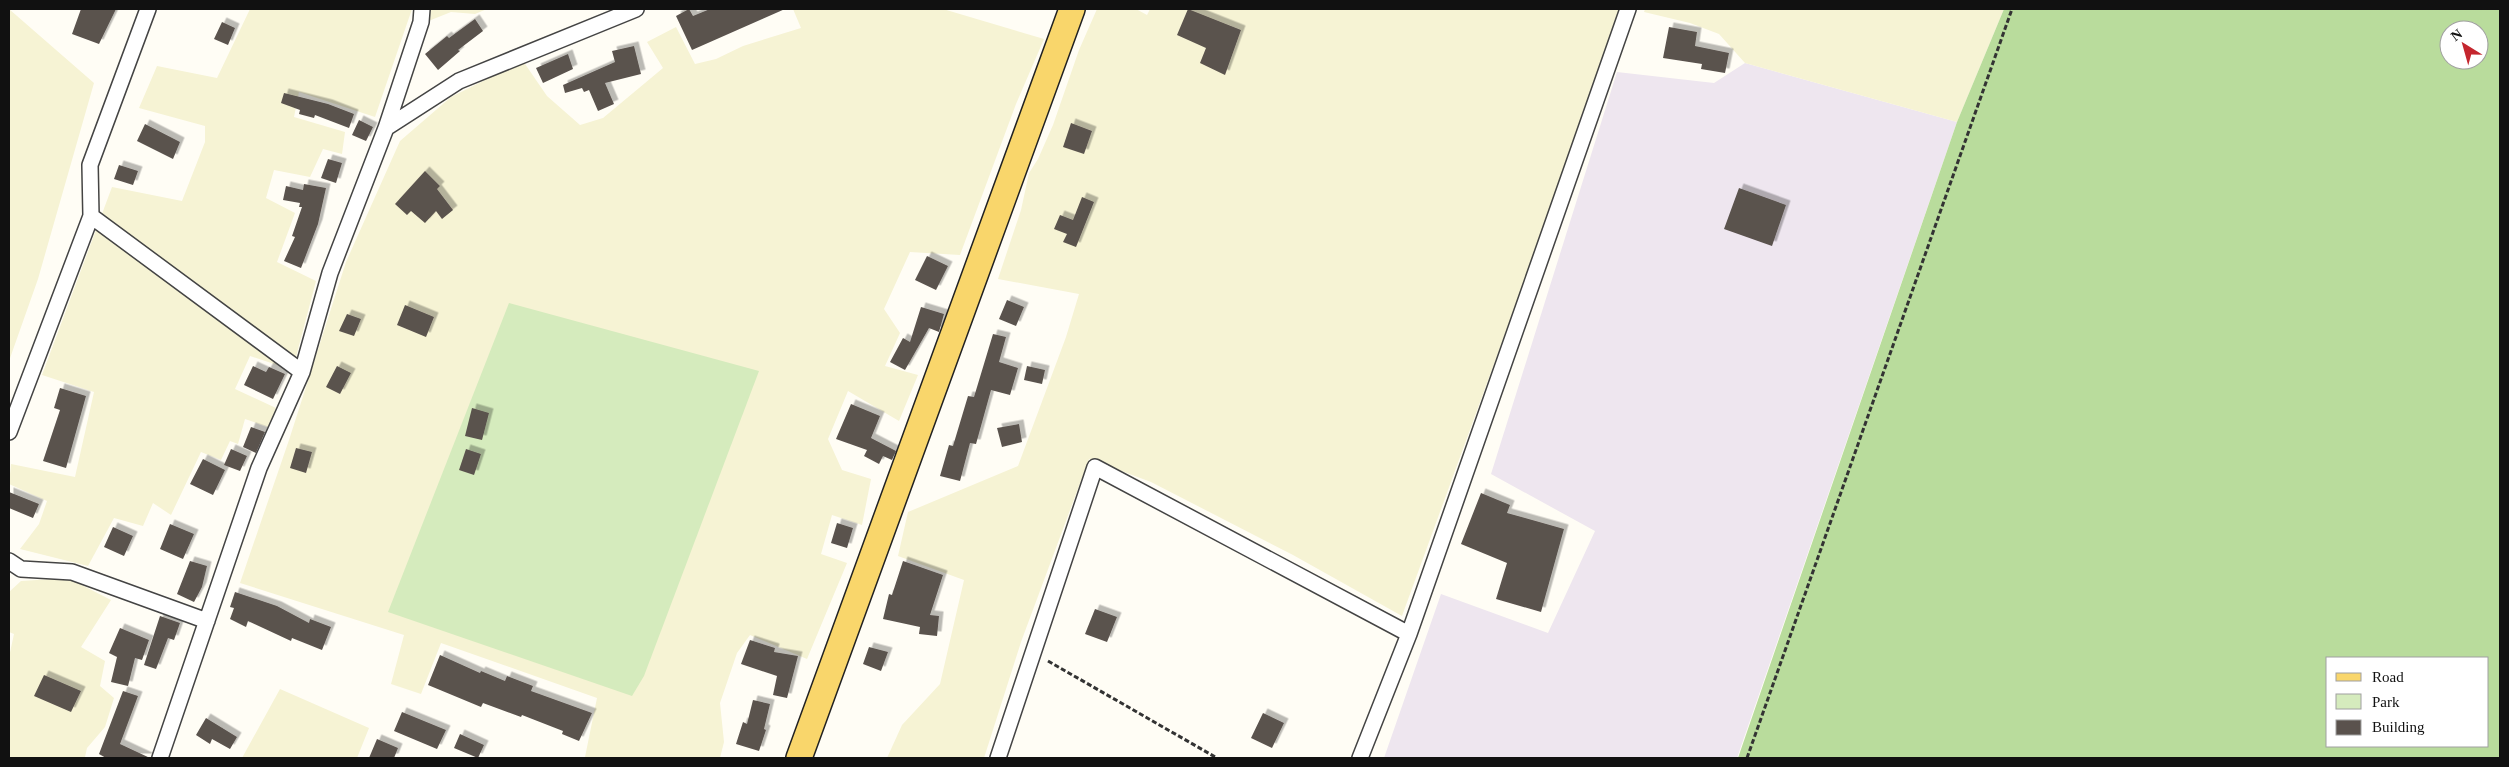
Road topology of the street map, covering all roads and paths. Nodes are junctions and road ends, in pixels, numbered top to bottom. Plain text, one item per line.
1 (148, 9) edge
2 (422, 9) edge
3 (636, 9) edge
4 (1072, 9) edge
5 (1628, 9) edge
6 (2012, 9) edge
7 (386, 128) junction
8 (91, 216) junction
9 (302, 372) junction
10 (9, 432) edge
11 (13, 569) edge
12 (207, 621) junction
13 (1409, 634) junction
14 (1032, 652) junction
15 (160, 758) edge
16 (799, 758) edge
17 (998, 758) edge
18 (1217, 758) edge
19 (1360, 758) edge
20 (1747, 758) edge

1 - 8 street
2 - 7 street
3 - 7 street
4 - 16 main road
5 - 13 street
6 - 20 path
7 - 9 street
8 - 9 street
8 - 10 street
9 - 12 street
11 - 12 street
12 - 15 street
13 - 14 street
13 - 19 street
14 - 17 street
14 - 18 path

